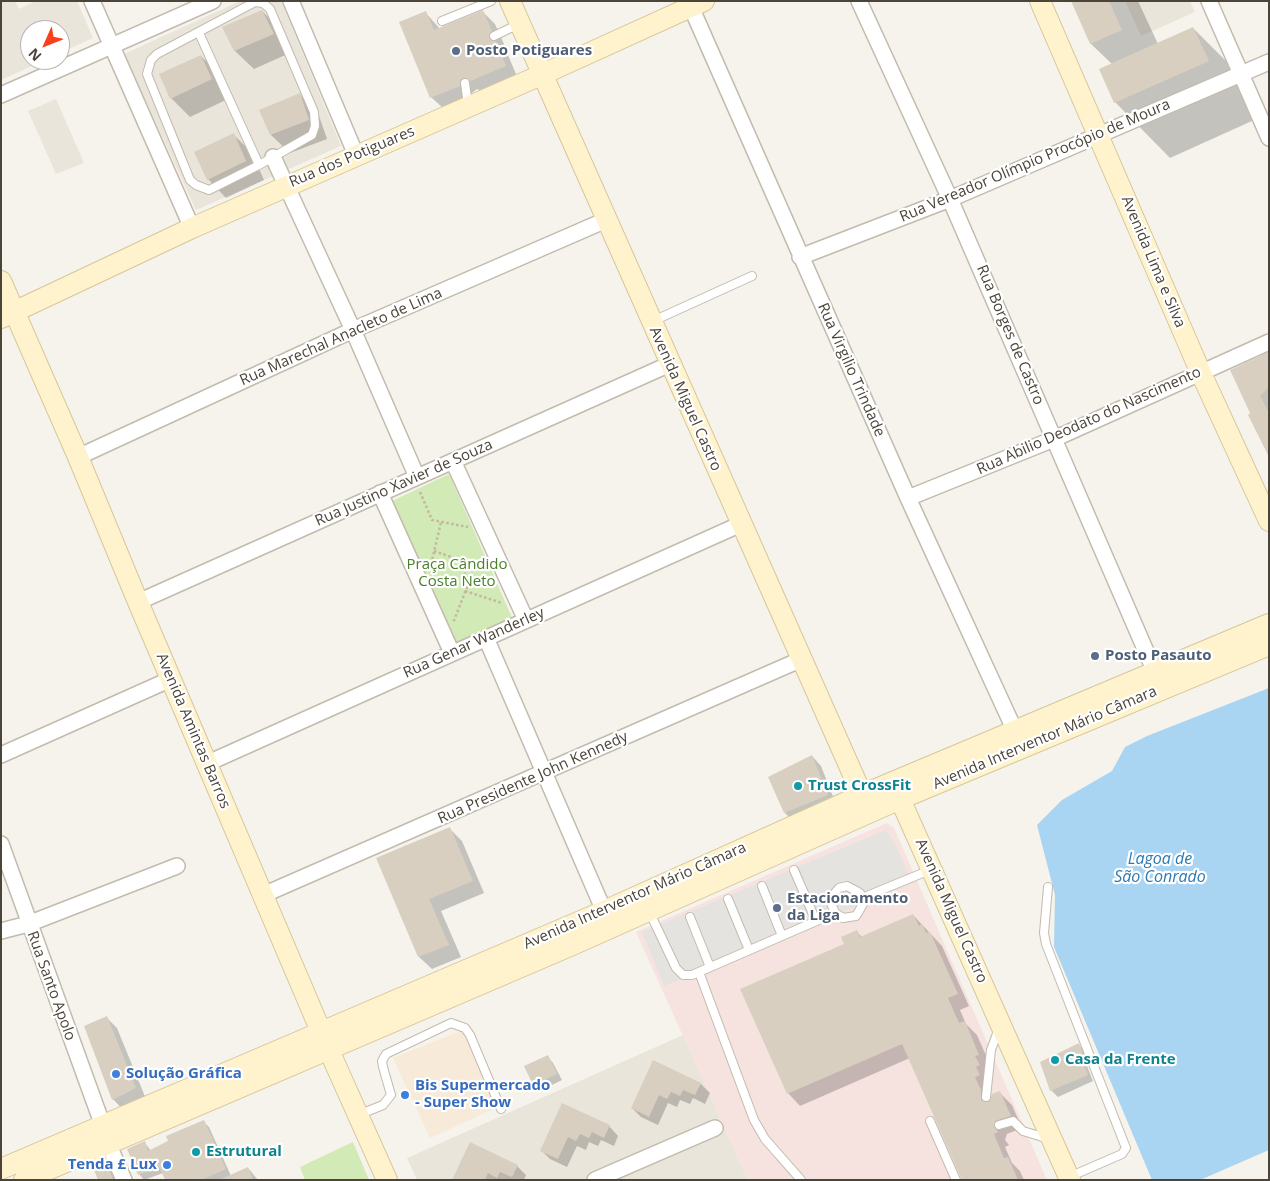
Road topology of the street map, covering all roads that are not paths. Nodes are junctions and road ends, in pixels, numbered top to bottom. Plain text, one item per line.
1 (92, 1) edge
2 (213, 1) edge
3 (292, 1) edge
4 (491, 1) edge
5 (510, 1) edge
6 (859, 1) edge
7 (1040, 1) edge
8 (1208, 1) edge
9 (698, 4) edge
10 (442, 21) dead end
11 (519, 24) junction
12 (199, 33) junction
13 (494, 36) dead end
14 (111, 45) junction
15 (1269, 62) edge
16 (1242, 74) junction
17 (541, 75) junction
18 (465, 83) dead end
19 (1, 94) edge
20 (468, 107) junction
21 (1099, 136) junction
22 (1269, 138) edge
23 (356, 155) junction
24 (273, 157) junction
25 (259, 165) junction
26 (287, 185) junction
27 (950, 198) junction
28 (606, 220) junction
29 (192, 228) junction
30 (800, 257) junction
31 (752, 276) dead end
32 (1, 281) edge
33 (8, 315) edge
34 (651, 322) junction
35 (352, 330) junction
36 (1269, 342) edge
37 (670, 364) junction
38 (1200, 371) junction
39 (1054, 439) junction
40 (78, 457) junction
41 (453, 461) junction
42 (417, 483) junction
43 (380, 493) junction
44 (908, 498) junction
45 (1269, 521) edge
46 (741, 524) junction
47 (138, 602) junction
48 (526, 620) junction
49 (1269, 624) edge
50 (486, 638) junction
51 (1269, 645) edge
52 (452, 653) junction
53 (802, 659) junction
54 (1155, 672) junction
55 (171, 679) junction
56 (1015, 731) junction
57 (1, 755) edge
58 (208, 763) junction
59 (544, 773) junction
60 (862, 795) junction
61 (890, 797) junction
62 (1, 844) edge
63 (176, 866) dead end
64 (794, 870) dead end
65 (932, 870) junction
66 (762, 886) dead end
67 (1048, 887) dead end
68 (263, 895) junction
69 (862, 898) junction
70 (728, 899) dead end
71 (604, 911) junction
72 (649, 911) junction
73 (835, 913) junction
74 (690, 917) dead end
75 (816, 921) junction
76 (28, 924) junction
77 (1, 931) edge
78 (782, 936) junction
79 (749, 950) junction
80 (710, 967) junction
81 (699, 972) junction
82 (1001, 1024) junction
83 (325, 1040) junction
84 (986, 1097) dead end
85 (500, 1110) dead end
86 (358, 1115) junction
87 (930, 1120) dead end
88 (999, 1125) dead end
89 (715, 1128) dead end
90 (105, 1134) junction
91 (1052, 1140) junction
92 (1, 1168) edge
93 (1070, 1178) edge
94 (24, 1180) edge
95 (124, 1180) edge
96 (387, 1180) edge
97 (595, 1180) edge
98 (801, 1180) edge
99 (956, 1180) edge

1 - 14 street
2 - 14 street
3 - 23 street
4 - 10 lane
5 - 11 main road, Avenida Miguel Castro
6 - 27 street, Rua Borges de Castro
7 - 21 main road, Avenida Lima e Silva
8 - 16 street
9 - 17 main road, Rua dos Potiguares
9 - 30 street, Rua Virgilio Trindade
11 - 13 lane
11 - 17 main road, Avenida Miguel Castro
12 - 24 lane
12 - 25 lane
12 - 25 lane
14 - 19 street
14 - 29 street
15 - 16 street, Rua Vereador Olímpio Procópio de Moura
16 - 21 street, Rua Vereador Olímpio Procópio de Moura
16 - 22 street
17 - 20 main road, Rua dos Potiguares
17 - 28 main road, Avenida Miguel Castro
18 - 20 lane
20 - 23 main road, Rua dos Potiguares
21 - 27 street, Rua Vereador Olímpio Procópio de Moura
21 - 38 main road, Avenida Lima e Silva
23 - 26 main road, Rua dos Potiguares
24 - 25 lane
24 - 26 street
26 - 29 main road, Rua dos Potiguares
26 - 35 street
27 - 30 street, Rua Vereador Olímpio Procópio de Moura
27 - 39 street, Rua Borges de Castro
28 - 34 main road, Avenida Miguel Castro
28 - 35 street, Rua Marechal Anacleto de Lima
29 - 33 main road, Rua dos Potiguares
30 - 44 street, Rua Virgilio Trindade
31 - 34 lane
32 - 33 main road, Avenida Amintas Barros
33 - 40 main road, Avenida Amintas Barros
34 - 37 main road, Avenida Miguel Castro
35 - 40 street, Rua Marechal Anacleto de Lima
35 - 42 street
36 - 38 street, Rua Abilio Deodato do Nascimento
37 - 41 street, Rua Justino Xavier de Souza
37 - 46 main road, Avenida Miguel Castro
38 - 39 street, Rua Abilio Deodato do Nascimento
38 - 45 main road, Avenida Lima e Silva
39 - 44 street, Rua Abilio Deodato do Nascimento
39 - 54 street, Rua Borges de Castro
40 - 47 main road, Avenida Amintas Barros
41 - 42 street, Rua Justino Xavier de Souza
41 - 48 street
42 - 43 street, Rua Justino Xavier de Souza
43 - 47 street, Rua Justino Xavier de Souza
43 - 52 street
44 - 56 street, Rua Virgilio Trindade
46 - 48 street, Rua Genar Wanderley
46 - 53 main road, Avenida Miguel Castro
47 - 55 main road, Avenida Amintas Barros
48 - 50 street, Rua Genar Wanderley
49 - 54 main road, Avenida Interventor Mário Câmara
50 - 52 street, Rua Genar Wanderley
50 - 59 street
51 - 61 main road, Avenida Interventor Mário Câmara
52 - 58 street, Rua Genar Wanderley
53 - 59 street, Rua Presidente John Kennedy
53 - 60 main road, Avenida Miguel Castro
54 - 56 main road, Avenida Interventor Mário Câmara
55 - 57 street
55 - 58 main road, Avenida Amintas Barros
56 - 61 main road, Avenida Interventor Mário Câmara
58 - 68 main road, Avenida Amintas Barros
59 - 68 street, Rua Presidente John Kennedy
59 - 71 street
60 - 61 main road, Avenida Interventor Mário Câmara
60 - 71 main road, Avenida Interventor Mário Câmara
61 - 65 main road, Avenida Miguel Castro
61 - 72 main road, Avenida Interventor Mário Câmara
62 - 76 street, Rua Santo Apolo
63 - 76 street
64 - 75 lane
65 - 69 lane
65 - 82 main road, Avenida Miguel Castro
66 - 78 lane
67 - 93 lane
68 - 83 main road, Avenida Amintas Barros
69 - 73 lane
69 - 73 lane
70 - 79 lane
71 - 83 main road, Avenida Interventor Mário Câmara
72 - 81 lane
72 - 83 main road, Avenida Interventor Mário Câmara
73 - 75 lane
74 - 80 lane
75 - 78 lane
76 - 77 street
76 - 90 street, Rua Santo Apolo
78 - 79 lane
79 - 80 lane
80 - 81 lane
81 - 98 lane
82 - 84 lane
82 - 91 main road, Avenida Miguel Castro
83 - 86 main road, Avenida Amintas Barros
83 - 90 main road, Avenida Interventor Mário Câmara
85 - 86 lane
86 - 96 main road, Avenida Amintas Barros
87 - 99 lane
88 - 91 lane
89 - 97 street
90 - 92 main road, Avenida Interventor Mário Câmara
90 - 94 main road, Avenida Interventor Mário Câmara
90 - 95 street, Rua Santo Apolo
91 - 93 main road, Avenida Miguel Castro

